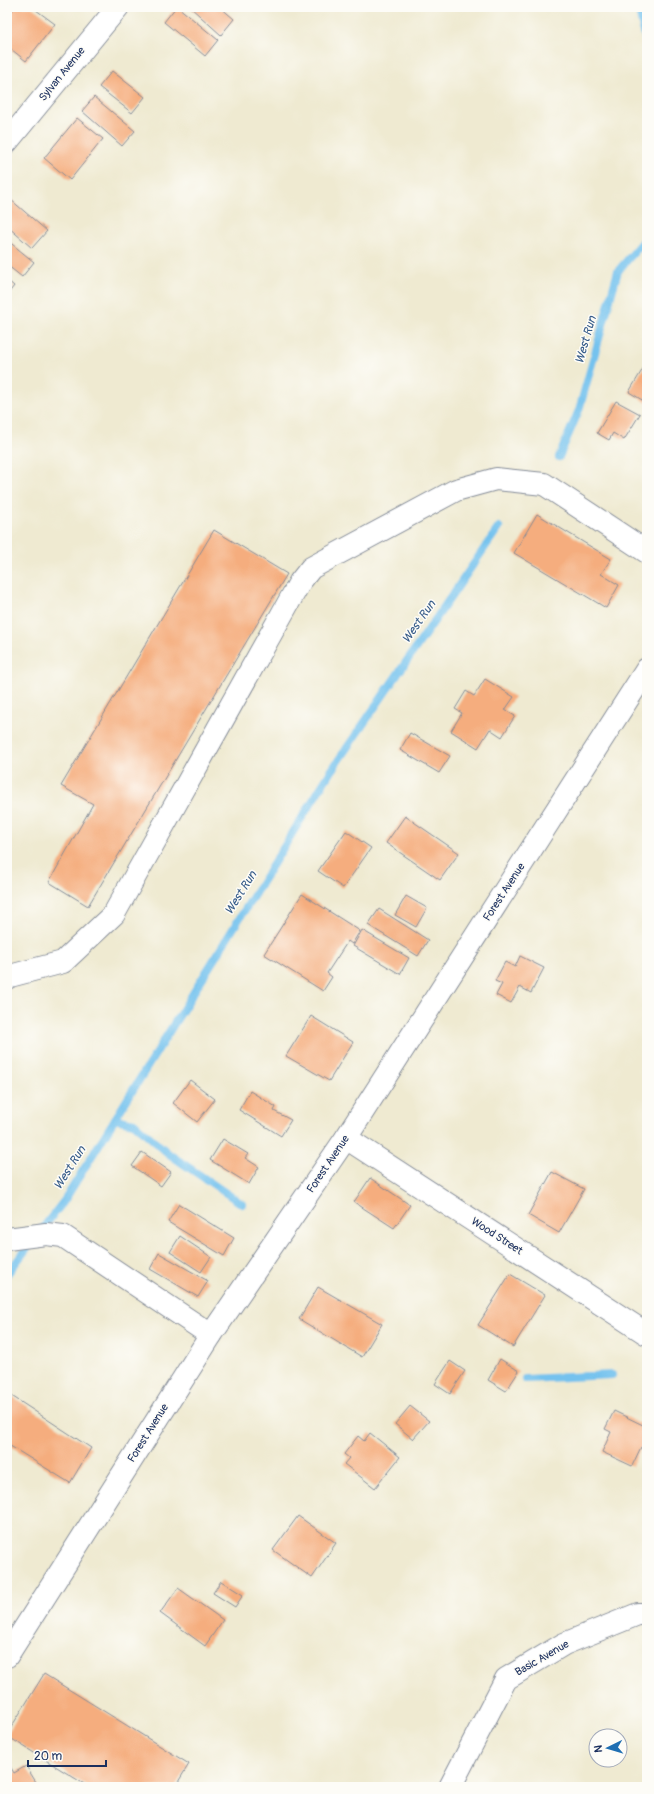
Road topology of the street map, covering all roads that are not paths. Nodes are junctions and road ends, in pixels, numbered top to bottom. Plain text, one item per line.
1 (110, 10) edge
2 (7, 142) edge
3 (647, 552) edge
4 (647, 669) edge
5 (7, 978) edge
6 (346, 1138) junction
7 (8, 1239) edge
8 (647, 1334) edge
9 (211, 1335) junction
10 (647, 1614) edge
11 (7, 1656) edge
12 (450, 1787) edge

1 - 2 street, Sylvan Avenue
3 - 5 street
4 - 6 street, Forest Avenue
6 - 8 street, Wood Street
6 - 9 street, Forest Avenue
7 - 9 street
9 - 11 street, Forest Avenue
10 - 12 street, Basic Avenue

